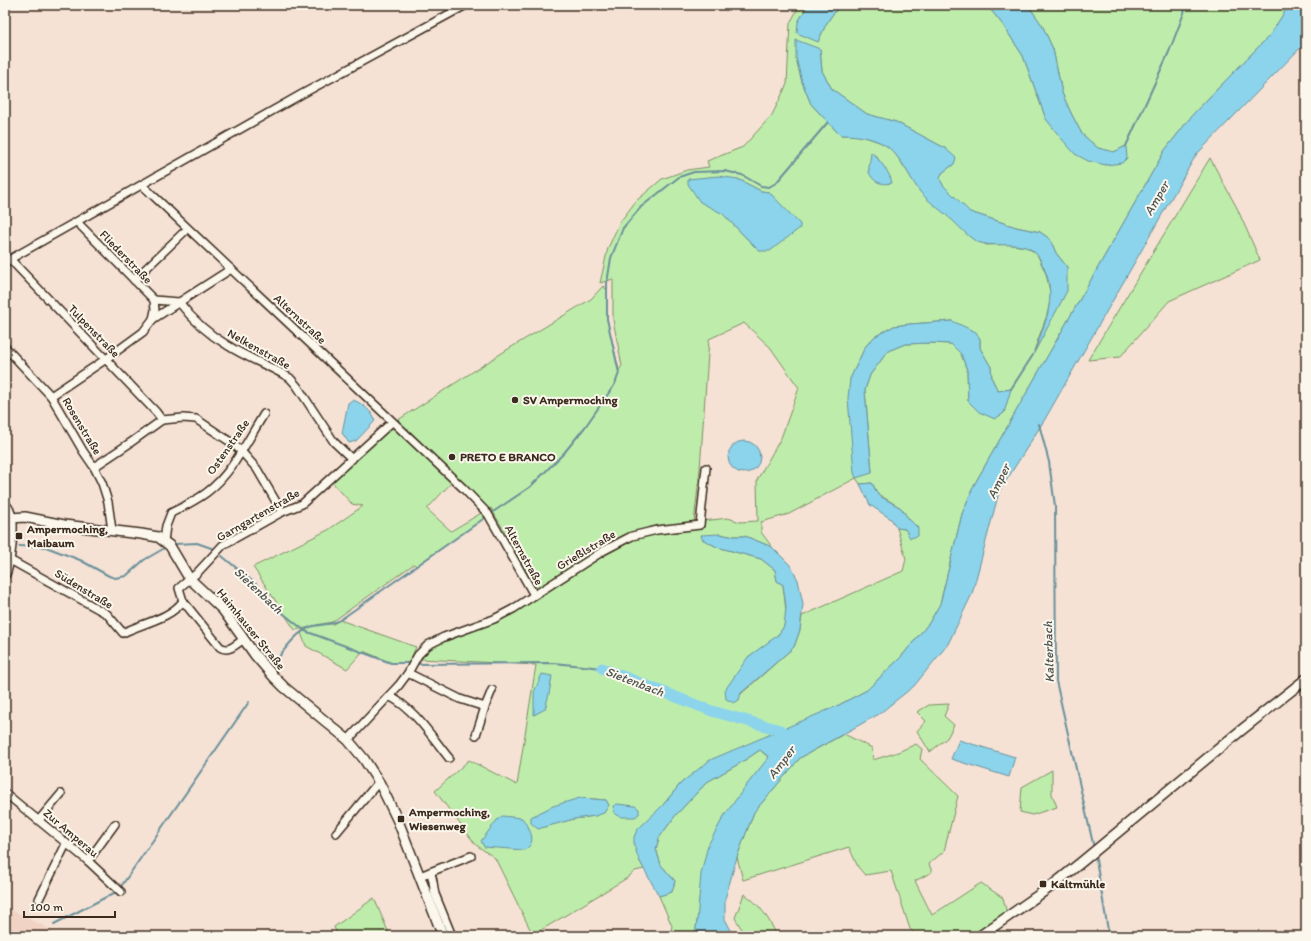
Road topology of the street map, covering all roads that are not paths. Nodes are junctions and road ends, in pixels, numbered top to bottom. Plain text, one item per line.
1 (466, 5) edge
2 (142, 185) junction
3 (77, 222) junction
4 (184, 232) dead end
5 (8, 260) edge
6 (231, 269) junction
7 (134, 280) junction
8 (154, 300) junction
9 (179, 302) junction
10 (153, 319) junction
11 (5, 347) edge
12 (106, 359) junction
13 (51, 396) junction
14 (264, 414) dead end
15 (162, 420) junction
16 (392, 422) junction
17 (241, 451) junction
18 (352, 459) junction
19 (94, 467) junction
20 (706, 468) dead end
21 (5, 505) edge
22 (282, 512) junction
23 (12, 518) junction
24 (8, 528) edge
25 (112, 530) junction
26 (164, 541) junction
27 (10, 560) junction
28 (5, 574) edge
29 (189, 578) junction
30 (534, 595) junction
31 (183, 601) junction
32 (244, 639) junction
33 (408, 673) junction
34 (1306, 679) edge
35 (492, 690) dead end
36 (389, 696) junction
37 (485, 707) junction
38 (476, 735) dead end
39 (348, 740) junction
40 (449, 758) dead end
41 (380, 784) junction
42 (5, 793) edge
43 (61, 794) dead end
44 (39, 820) junction
45 (115, 824) dead end
46 (336, 833) dead end
47 (66, 844) junction
48 (471, 856) dead end
49 (88, 861) junction
50 (430, 872) junction
51 (420, 876) junction
52 (121, 892) dead end
53 (39, 899) dead end
54 (443, 936) edge
55 (452, 936) edge
56 (980, 936) edge

1 - 2 street
2 - 3 street
2 - 6 street, Alternstraße
3 - 5 street
3 - 7 street, Fliederstraße
4 - 7 street
5 - 12 street, Tulpenstraße
6 - 9 street
6 - 16 street, Alternstraße
7 - 8 street, Fliederstraße
8 - 9 street
8 - 10 street, Fliederstraße
9 - 10 street
9 - 18 street, Nelkenstraße
10 - 12 street
11 - 13 street, Rosenstraße
12 - 13 street
12 - 15 street, Tulpenstraße
13 - 19 street, Rosenstraße
14 - 17 street, Ostenstraße
15 - 17 street
15 - 19 street
16 - 18 street, Garngartenstraße
16 - 30 street, Alternstraße
17 - 22 street
17 - 26 street, Ostenstraße
18 - 22 street, Garngartenstraße
19 - 25 street, Rosenstraße
20 - 30 street, Grießlstraße
21 - 23 main road
22 - 29 street, Garngartenstraße
23 - 24 main road
23 - 25 main road
24 - 27 main road
25 - 26 main road
26 - 29 main road, Haimhauser Straße
27 - 28 main road
27 - 31 street, Südenstraße
29 - 31 street
29 - 32 main road, Haimhauser Straße
30 - 33 street, Grießlstraße
31 - 32 street
32 - 39 main road, Haimhauser Straße
33 - 36 street, Grießlstraße
33 - 37 street
34 - 56 main road
35 - 37 street
36 - 39 street, Grießlstraße
36 - 40 street
37 - 38 street
39 - 41 main road, Haimhauser Straße
41 - 46 street
41 - 51 main road, Haimhauser Straße
42 - 44 street, Zur Amperau
43 - 44 street
44 - 47 street, Zur Amperau
45 - 49 street
47 - 49 street, Zur Amperau
47 - 53 street
48 - 50 street
49 - 52 street, Zur Amperau
50 - 51 street
50 - 55 street
51 - 54 main road, Haimhauser Straße

